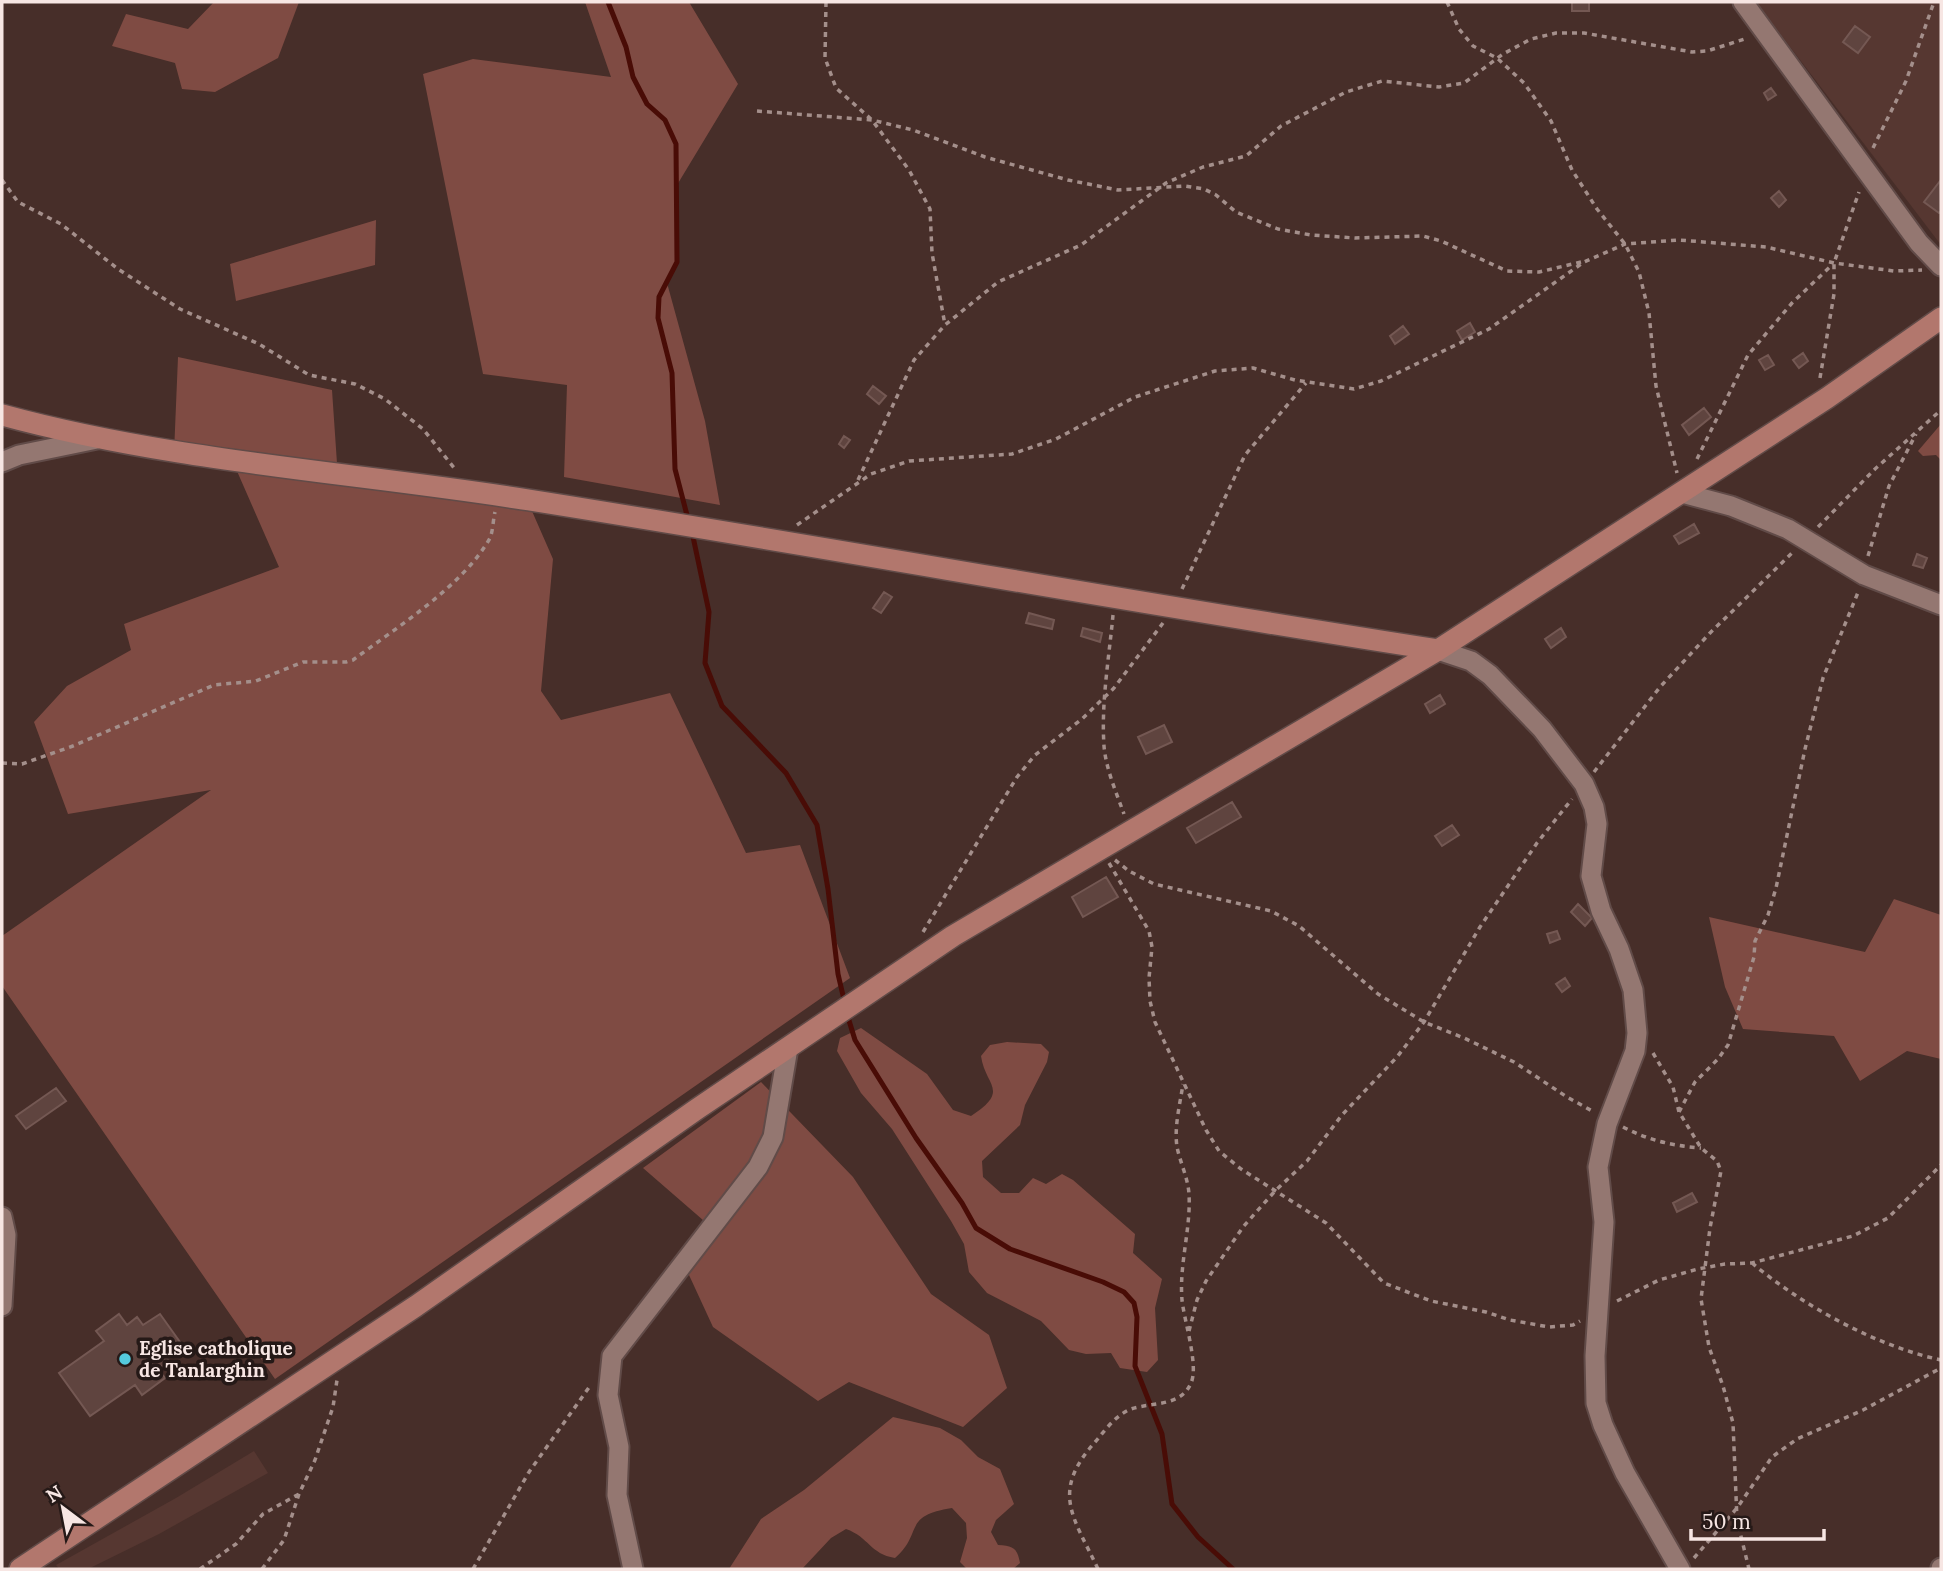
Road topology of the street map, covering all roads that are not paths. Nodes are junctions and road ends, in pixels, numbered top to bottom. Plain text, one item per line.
1 (1743, 2) edge
2 (1935, 268) edge
3 (1941, 318) edge
4 (2, 415) edge
5 (97, 439) junction
6 (2, 462) edge
7 (1682, 492) junction
8 (1941, 605) edge
9 (1438, 650) junction
10 (788, 1048) junction
11 (2, 1217) edge
12 (2, 1306) edge
13 (1687, 1564) edge
14 (20, 1569) edge
15 (634, 1569) edge

1 - 2 street
3 - 7 street
4 - 5 street
5 - 6 street
5 - 9 street
7 - 8 street
7 - 9 street
9 - 10 street
9 - 13 street
10 - 14 street
10 - 15 street
11 - 12 street

